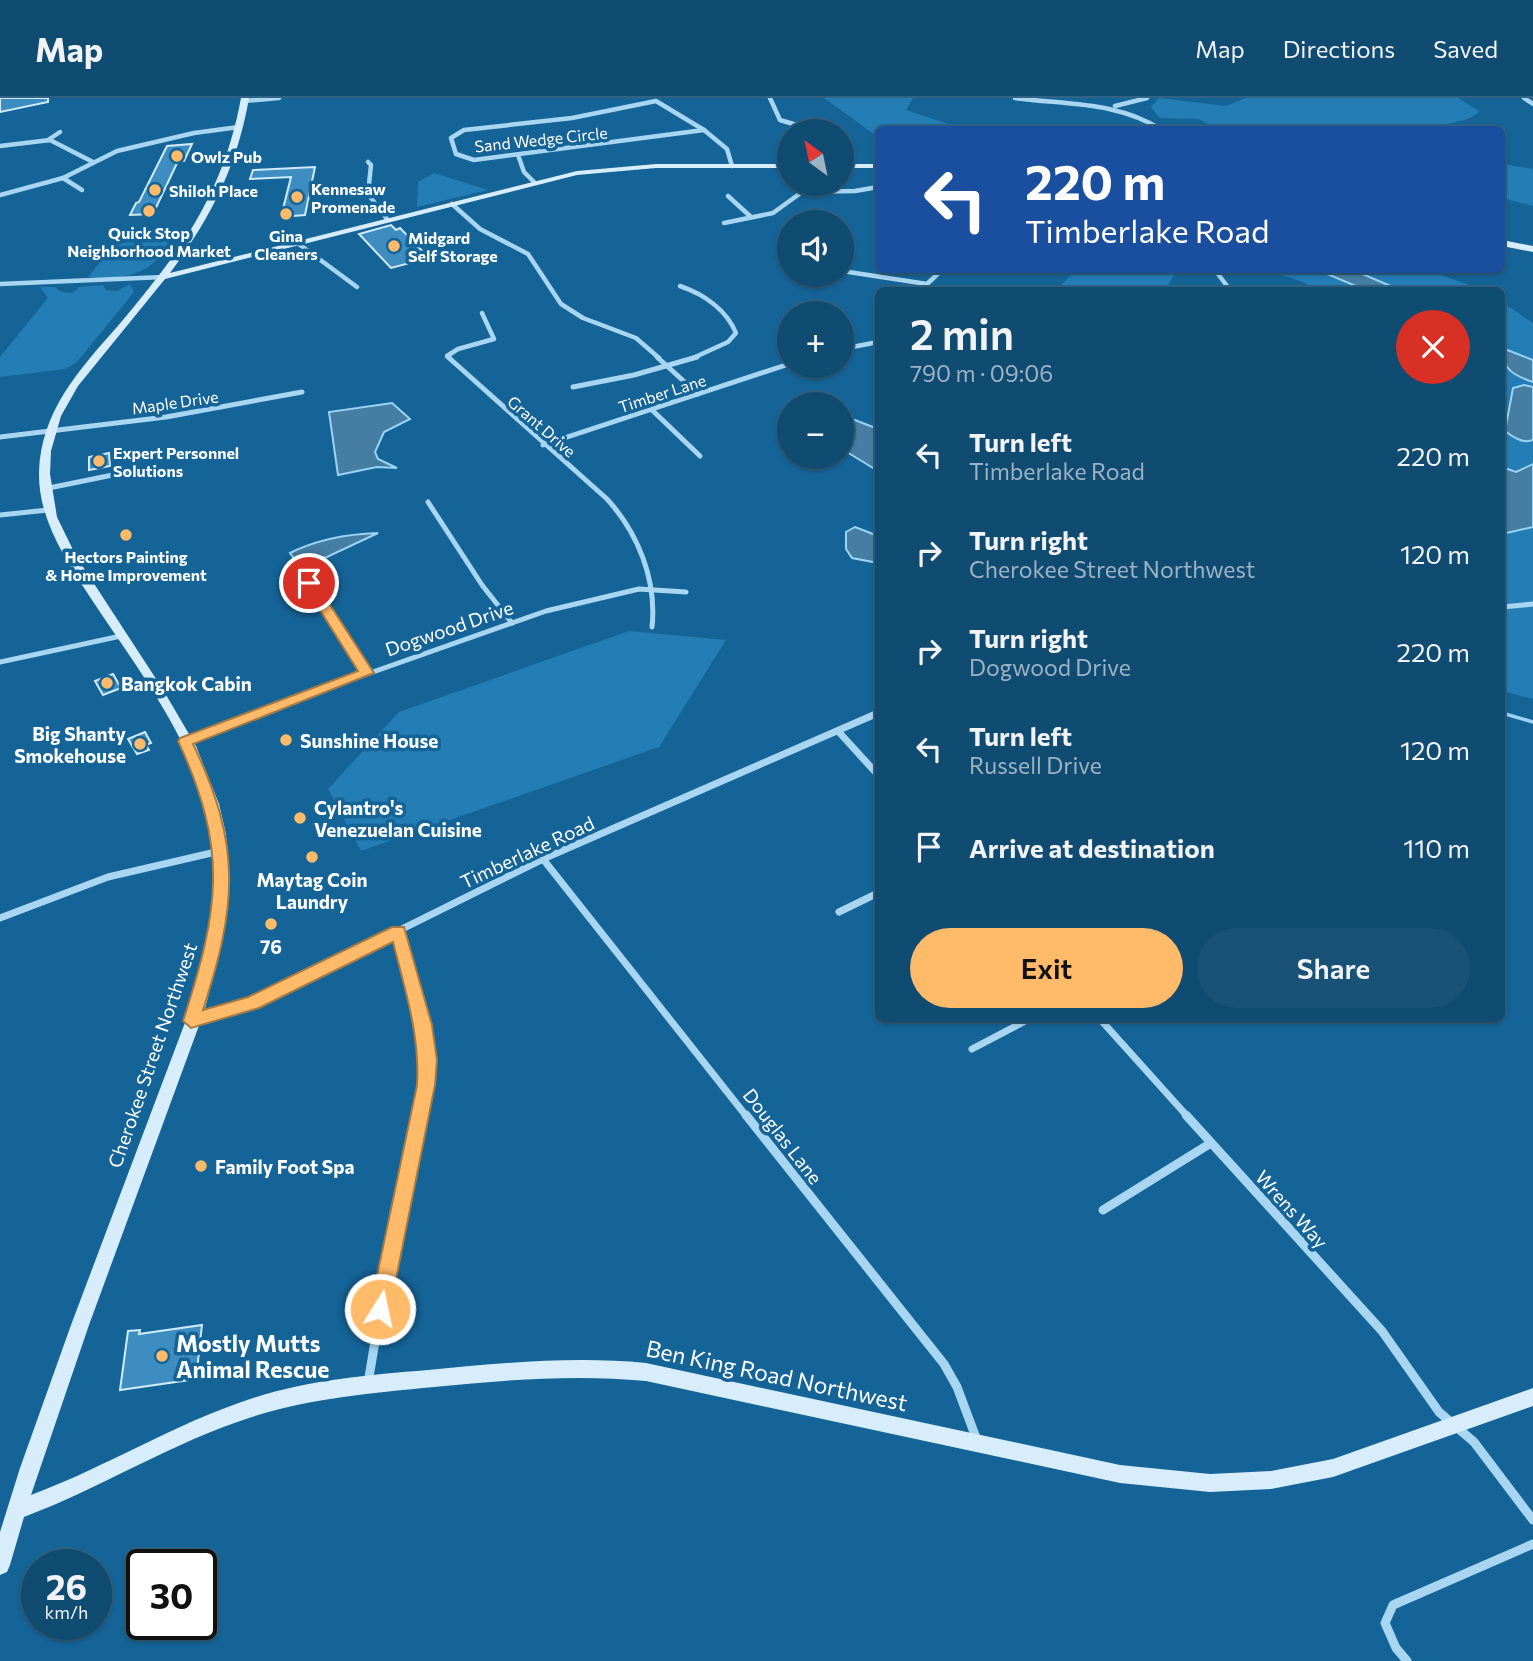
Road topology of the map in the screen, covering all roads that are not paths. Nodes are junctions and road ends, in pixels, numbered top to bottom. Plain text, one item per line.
1 (279, 98) edge
2 (770, 98) edge
3 (1016, 98) edge
4 (1147, 98) edge
5 (1524, 98) edge
6 (244, 99) edge
7 (1144, 104) dead end
8 (1533, 104) edge
9 (1107, 107) junction
10 (1146, 114) dead end
11 (777, 119) edge
12 (1150, 120) junction
13 (1157, 126) edge
14 (238, 129) junction
15 (704, 130) junction
16 (60, 132) dead end
17 (48, 140) junction
18 (0, 146) edge
19 (518, 155) junction
20 (93, 162) junction
21 (368, 162) dead end
22 (733, 166) junction
23 (777, 166) edge
24 (854, 166) edge
25 (875, 166) edge
26 (63, 178) junction
27 (534, 182) junction
28 (875, 188) edge
29 (82, 190) dead end
30 (854, 191) edge
31 (0, 195) edge
32 (728, 196) dead end
33 (796, 196) edge
34 (452, 204) junction
35 (751, 217) junction
36 (387, 219) junction
37 (724, 223) dead end
38 (296, 242) junction
39 (1505, 246) edge
40 (1533, 251) edge
41 (180, 256) junction
42 (209, 268) junction
43 (854, 273) edge
44 (939, 273) edge
45 (164, 277) junction
46 (0, 284) edge
47 (927, 284) junction
48 (680, 286) dead end
49 (357, 287) dead end
50 (926, 287) edge
51 (482, 313) dead end
52 (875, 343) edge
53 (854, 347) edge
54 (666, 365) junction
55 (777, 368) edge
56 (459, 370) junction
57 (452, 372) dead end
58 (573, 387) dead end
59 (302, 392) dead end
60 (698, 394) junction
61 (651, 409) junction
62 (51, 430) junction
63 (0, 438) edge
64 (543, 445) junction
65 (700, 456) dead end
66 (142, 469) dead end
67 (44, 489) junction
68 (428, 502) dead end
69 (48, 510) junction
70 (0, 514) edge
71 (306, 578) dead end
72 (649, 588) junction
73 (686, 592) dead end
74 (1533, 604) edge
75 (1505, 607) edge
76 (512, 623) junction
77 (652, 627) dead end
78 (121, 635) junction
79 (0, 662) edge
80 (367, 673) junction
81 (875, 714) edge
82 (838, 731) junction
83 (185, 741) junction
84 (875, 772) edge
85 (221, 850) junction
86 (543, 859) junction
87 (875, 895) edge
88 (839, 912) dead end
89 (0, 918) edge
90 (398, 932) junction
91 (191, 1021) junction
92 (1023, 1022) edge
93 (1103, 1022) edge
94 (972, 1049) dead end
95 (1212, 1143) junction
96 (1103, 1210) dead end
97 (368, 1384) junction
98 (1533, 1397) edge
99 (1455, 1426) junction
100 (978, 1443) junction
101 (17, 1510) junction
102 (1533, 1520) edge
103 (1533, 1544) edge
104 (1, 1559) edge
105 (1406, 1661) edge

1 - 6 street
2 - 11 street
3 - 9 street
4 - 7 street
4 - 9 street
5 - 8 street
6 - 14 main road, Cherokee Street Northwest
9 - 12 street
10 - 12 street
12 - 13 street
14 - 20 street
14 - 41 main road, Cherokee Street Northwest
15 - 19 street, Sand Wedge Circle
15 - 19 street, Sand Wedge Circle
15 - 22 street, Sand Wedge Circle
16 - 17 street
17 - 18 street
17 - 20 street
19 - 27 street
20 - 26 street
21 - 36 street
22 - 23 main road
22 - 27 main road
24 - 25 main road
26 - 29 street
26 - 31 street
27 - 34 main road
28 - 30 street
32 - 35 street
33 - 35 street
34 - 36 main road
34 - 54 street
35 - 37 street
36 - 38 main road
38 - 42 main road
38 - 49 street
39 - 40 main road
41 - 42 main road
41 - 45 main road, Cherokee Street Northwest
42 - 45 main road
43 - 47 street
44 - 47 street
45 - 46 street
45 - 62 main road, Cherokee Street Northwest
47 - 50 street
48 - 54 street
51 - 56 street
52 - 53 street
54 - 58 street
54 - 60 street
55 - 60 street, Timber Lane
56 - 57 street
56 - 64 street, Grant Drive
59 - 62 street, Maple Drive
60 - 61 street, Timber Lane
61 - 64 street, Timber Lane
61 - 65 street
62 - 63 street, Maple Drive
62 - 67 main road, Cherokee Street Northwest
64 - 72 street, Grant Drive
66 - 67 street
67 - 69 main road, Cherokee Street Northwest
68 - 76 street
69 - 70 street
69 - 78 main road, Cherokee Street Northwest
71 - 80 street
72 - 73 street, Dogwood Drive
72 - 76 street, Dogwood Drive
72 - 77 street
74 - 75 street
76 - 80 street, Dogwood Drive
78 - 79 street
78 - 83 main road, Cherokee Street Northwest
80 - 83 street, Dogwood Drive
81 - 82 street, Timberlake Road
82 - 84 street
82 - 86 street, Timberlake Road
83 - 85 main road, Cherokee Street Northwest
85 - 89 street
85 - 91 main road, Cherokee Street Northwest
86 - 90 street, Timberlake Road
86 - 100 street, Douglas Lane
87 - 88 street
90 - 91 street, Timberlake Road
90 - 97 street
91 - 101 main road, Cherokee Street Northwest
92 - 94 street
93 - 95 street, Wrens Way
95 - 96 street
95 - 99 street, Wrens Way
97 - 100 main road, Ben King Road Northwest
97 - 101 main road, Ben King Road Northwest
98 - 99 main road, Ben King Road Northwest
99 - 100 main road, Ben King Road Northwest
99 - 102 street, Wrens Way
101 - 104 main road, Cherokee Street Northwest
103 - 105 street

